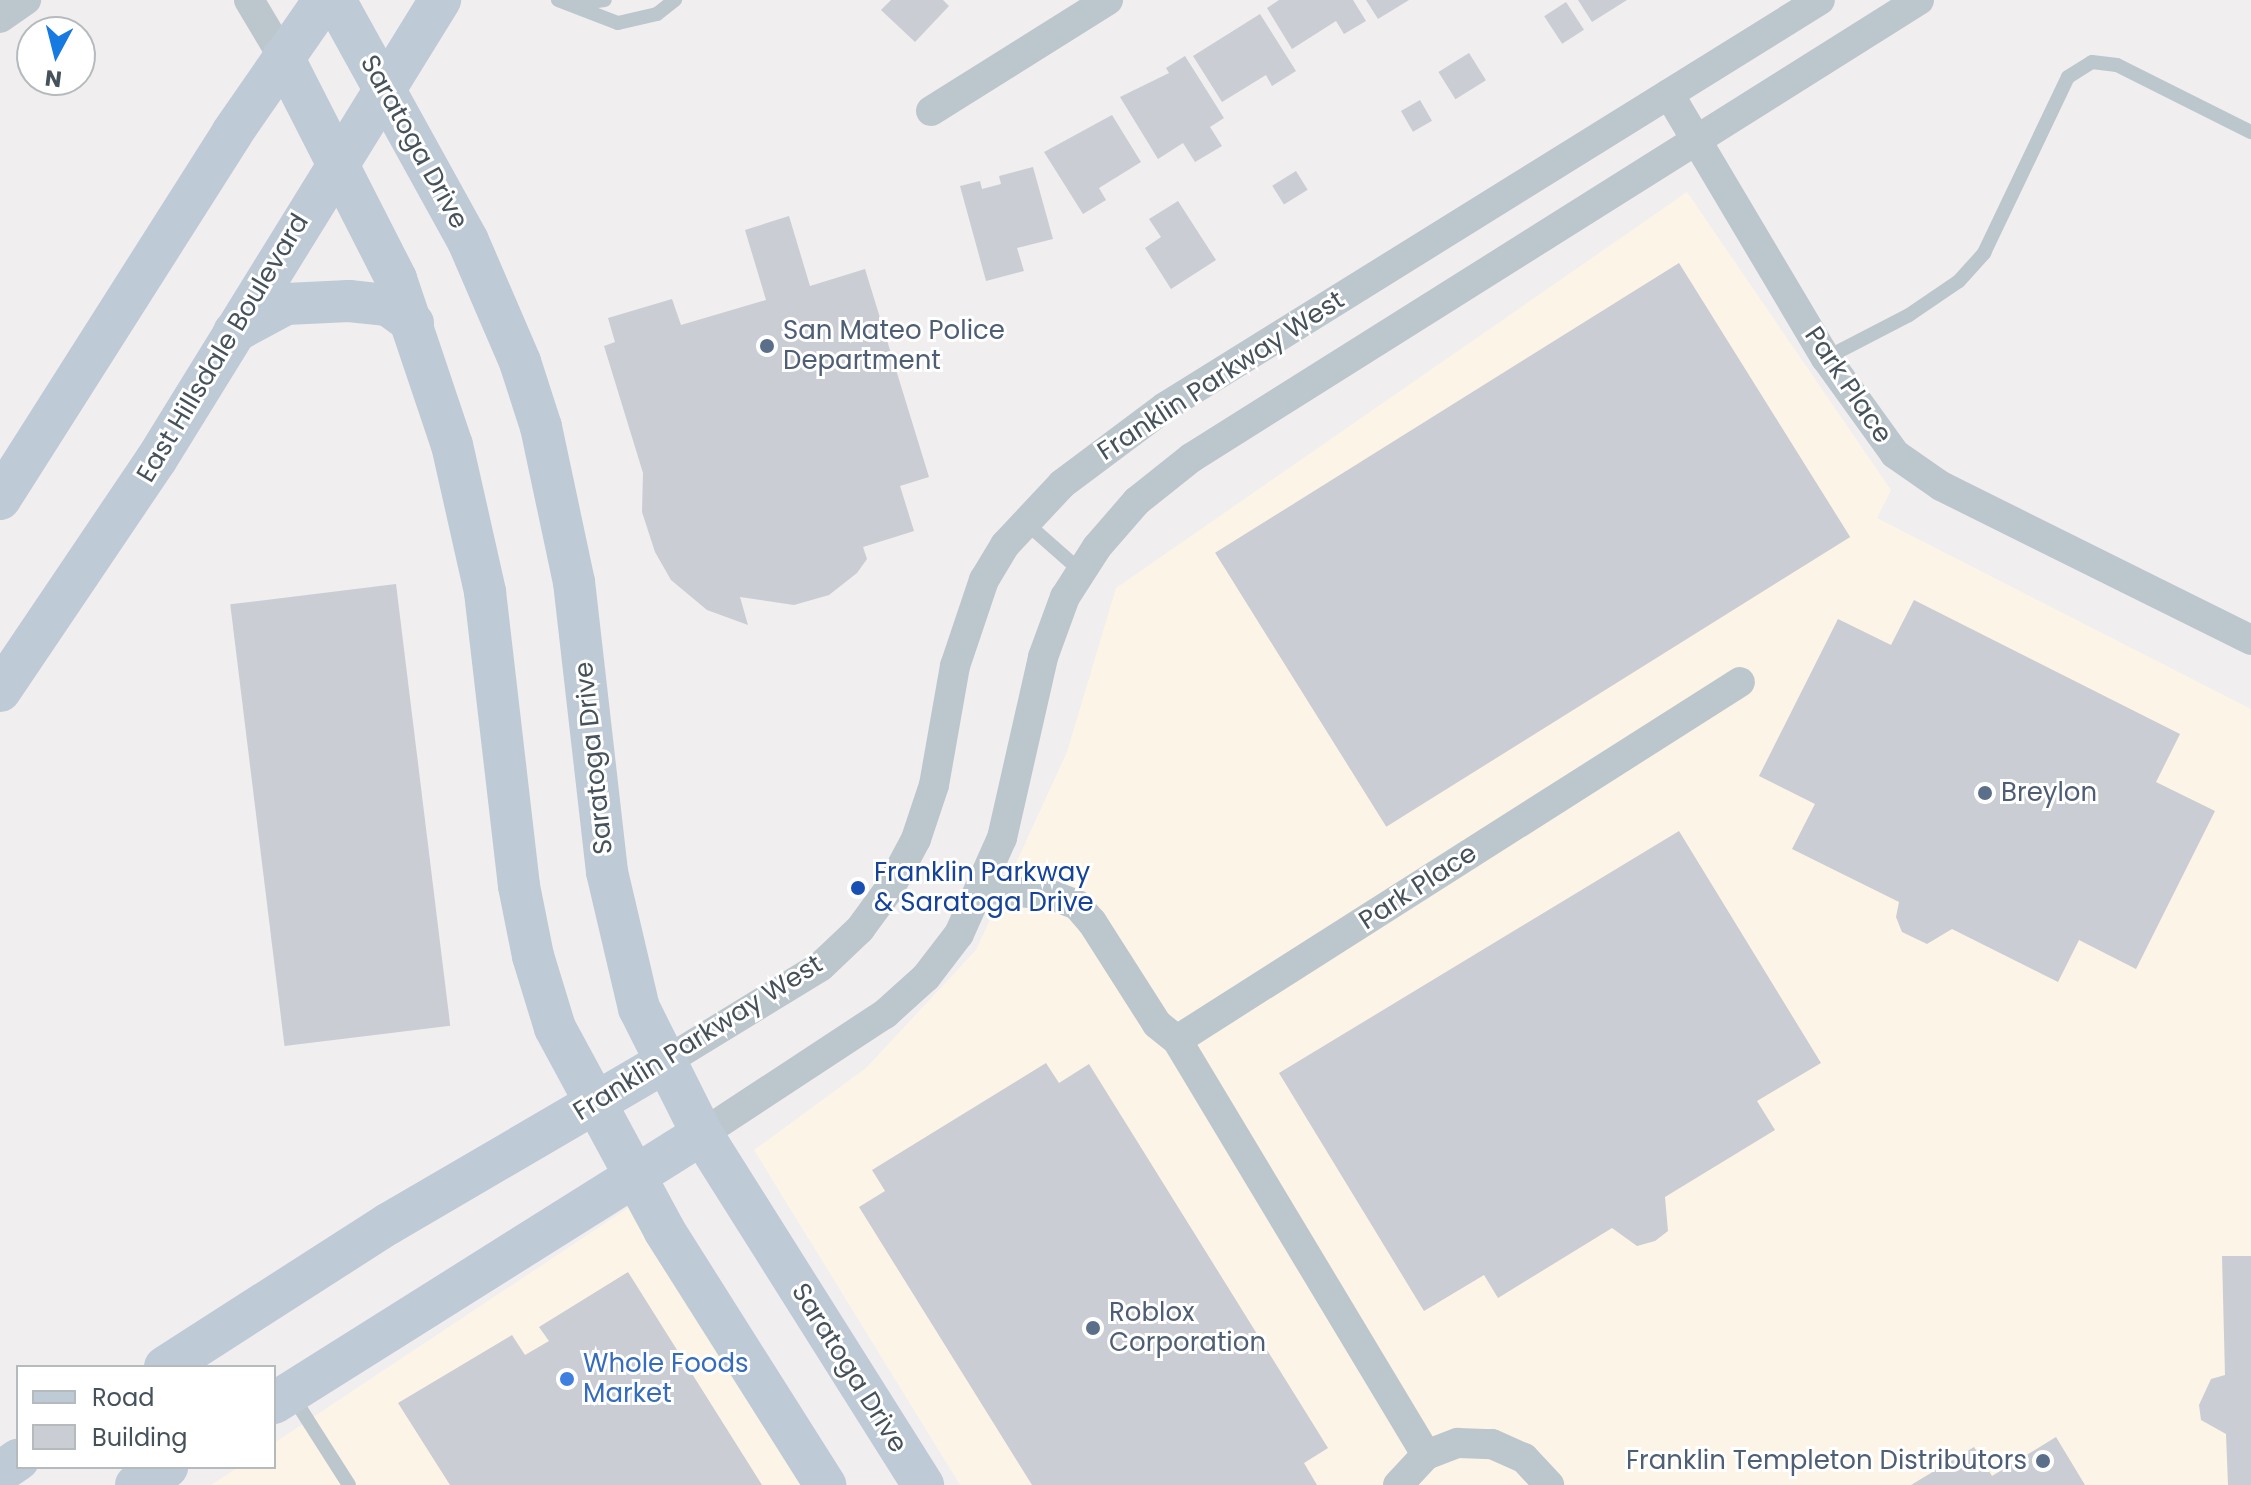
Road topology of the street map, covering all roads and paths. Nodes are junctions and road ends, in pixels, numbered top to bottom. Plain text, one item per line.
1 (249, 0) edge
2 (324, 0) edge
3 (335, 0) edge
4 (440, 0) edge
5 (558, 0) edge
6 (605, 0) edge
7 (675, 0) edge
8 (1108, 0) edge
9 (1820, 0) edge
10 (1919, 0) edge
11 (572, 3) edge
12 (283, 57) junction
13 (385, 86) junction
14 (1669, 94) junction
15 (931, 111) dead end
16 (2251, 132) edge
17 (1699, 140) junction
18 (339, 160) junction
19 (413, 323) junction
20 (233, 332) junction
21 (1826, 358) junction
22 (0, 499) edge
23 (1024, 522) junction
24 (1082, 572) junction
25 (2251, 640) edge
26 (1740, 682) dead end
27 (0, 691) edge
28 (983, 888) junction
29 (1177, 1040) junction
30 (663, 1063) junction
31 (592, 1104) junction
32 (702, 1134) junction
33 (634, 1178) junction
34 (168, 1365) edge
35 (282, 1398) edge
36 (1426, 1455) junction
37 (164, 1469) edge
38 (136, 1485) edge
39 (349, 1485) edge
40 (825, 1485) edge
41 (923, 1485) edge
42 (1398, 1485) edge
43 (1549, 1485) edge

1 - 12 street
2 - 12 main road
3 - 13 main road, Saratoga Drive
4 - 13 main road, East Hillsdale Boulevard
5 - 11 lane
6 - 11 lane
7 - 11 lane
8 - 15 street
9 - 14 street, Franklin Parkway West
10 - 17 street, Franklin Parkway West
12 - 18 main road
12 - 22 main road
13 - 18 main road, East Hillsdale Boulevard
13 - 30 main road, Saratoga Drive
14 - 17 street, Park Place
14 - 23 street, Franklin Parkway West
16 - 21 lane
17 - 21 street, Park Place
17 - 24 street, Franklin Parkway West
18 - 19 main road
18 - 20 main road, East Hillsdale Boulevard
19 - 20 main road
19 - 31 main road
20 - 27 main road, East Hillsdale Boulevard
21 - 25 street, Park Place
23 - 24 lane
23 - 30 street, Franklin Parkway West
24 - 28 street, Franklin Parkway West
26 - 29 street, Park Place
28 - 29 street
28 - 32 street, Franklin Parkway West
29 - 36 street
30 - 31 main road, Franklin Parkway West
30 - 32 main road, Saratoga Drive
31 - 33 main road
31 - 34 main road, Franklin Parkway West
32 - 33 main road, Franklin Parkway West
32 - 41 main road, Saratoga Drive
33 - 35 main road, Franklin Parkway West
33 - 40 main road
35 - 39 lane
36 - 42 street
36 - 43 street
37 - 38 main road

